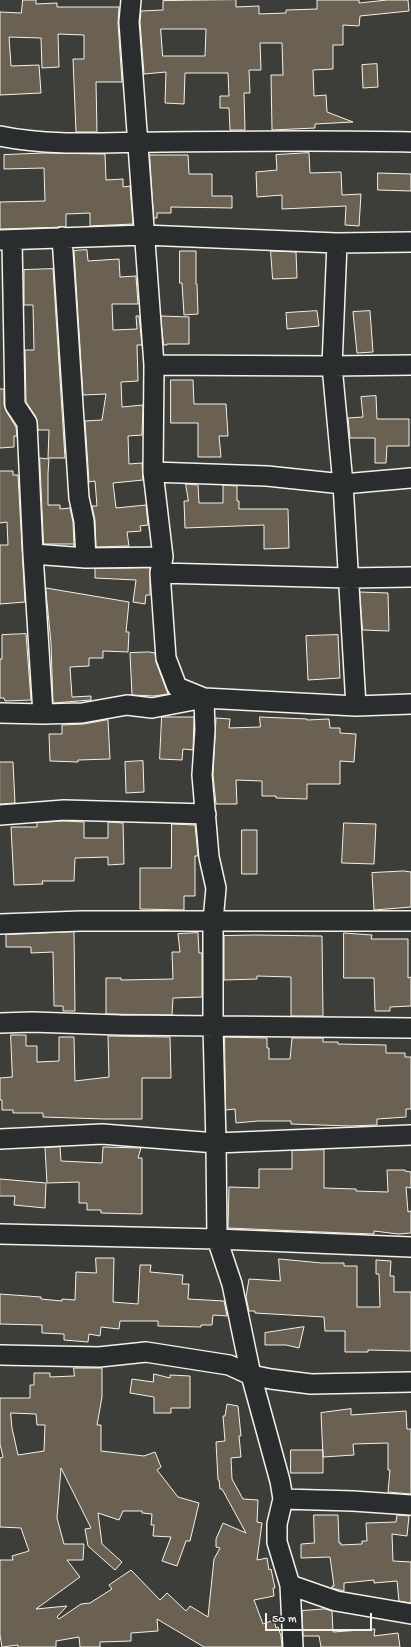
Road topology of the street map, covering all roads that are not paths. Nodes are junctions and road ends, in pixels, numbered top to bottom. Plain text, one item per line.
1 (131, 0) edge
2 (0, 136) edge
3 (138, 142) junction
4 (411, 142) edge
5 (144, 235) junction
6 (62, 237) junction
7 (6, 240) edge
8 (411, 242) edge
9 (337, 243) junction
10 (411, 364) edge
11 (154, 365) junction
12 (332, 366) junction
13 (153, 472) junction
14 (411, 478) edge
15 (343, 484) junction
16 (33, 554) junction
17 (86, 558) junction
18 (162, 565) junction
19 (411, 577) edge
20 (349, 578) junction
21 (204, 698) junction
22 (411, 704) edge
23 (356, 706) junction
24 (0, 713) edge
25 (43, 714) junction
26 (206, 814) junction
27 (0, 815) edge
28 (214, 921) junction
29 (411, 921) edge
30 (0, 924) edge
31 (0, 1023) edge
32 (213, 1026) junction
33 (411, 1028) edge
34 (411, 1136) edge
35 (0, 1139) edge
36 (216, 1143) junction
37 (0, 1234) edge
38 (216, 1239) junction
39 (411, 1247) edge
40 (0, 1355) edge
41 (251, 1375) junction
42 (411, 1382) edge
43 (283, 1500) junction
44 (411, 1505) edge
45 (290, 1585) junction
46 (411, 1614) edge
47 (293, 1647) edge

1 - 3 street
2 - 3 street
3 - 4 street
3 - 5 street
5 - 6 street
5 - 9 street
5 - 11 street
6 - 7 street
6 - 17 street
7 - 16 street
8 - 9 street
9 - 12 street
10 - 12 street
11 - 12 street
11 - 13 street
12 - 15 street
13 - 15 street
13 - 18 street
14 - 15 street
15 - 20 street
16 - 17 street
16 - 25 street
17 - 18 street
18 - 20 street
18 - 21 street
19 - 20 street
20 - 23 street
21 - 23 street
21 - 25 street
21 - 26 street
22 - 23 street
24 - 25 street
26 - 27 street
26 - 28 street
28 - 29 street
28 - 30 street
28 - 32 street
31 - 32 street
32 - 33 street
32 - 36 street
34 - 36 street
35 - 36 street
36 - 38 street
37 - 38 street
38 - 39 street
38 - 41 street
40 - 41 street
41 - 42 street
41 - 43 street
43 - 44 street
43 - 45 street
45 - 46 street
45 - 47 street

